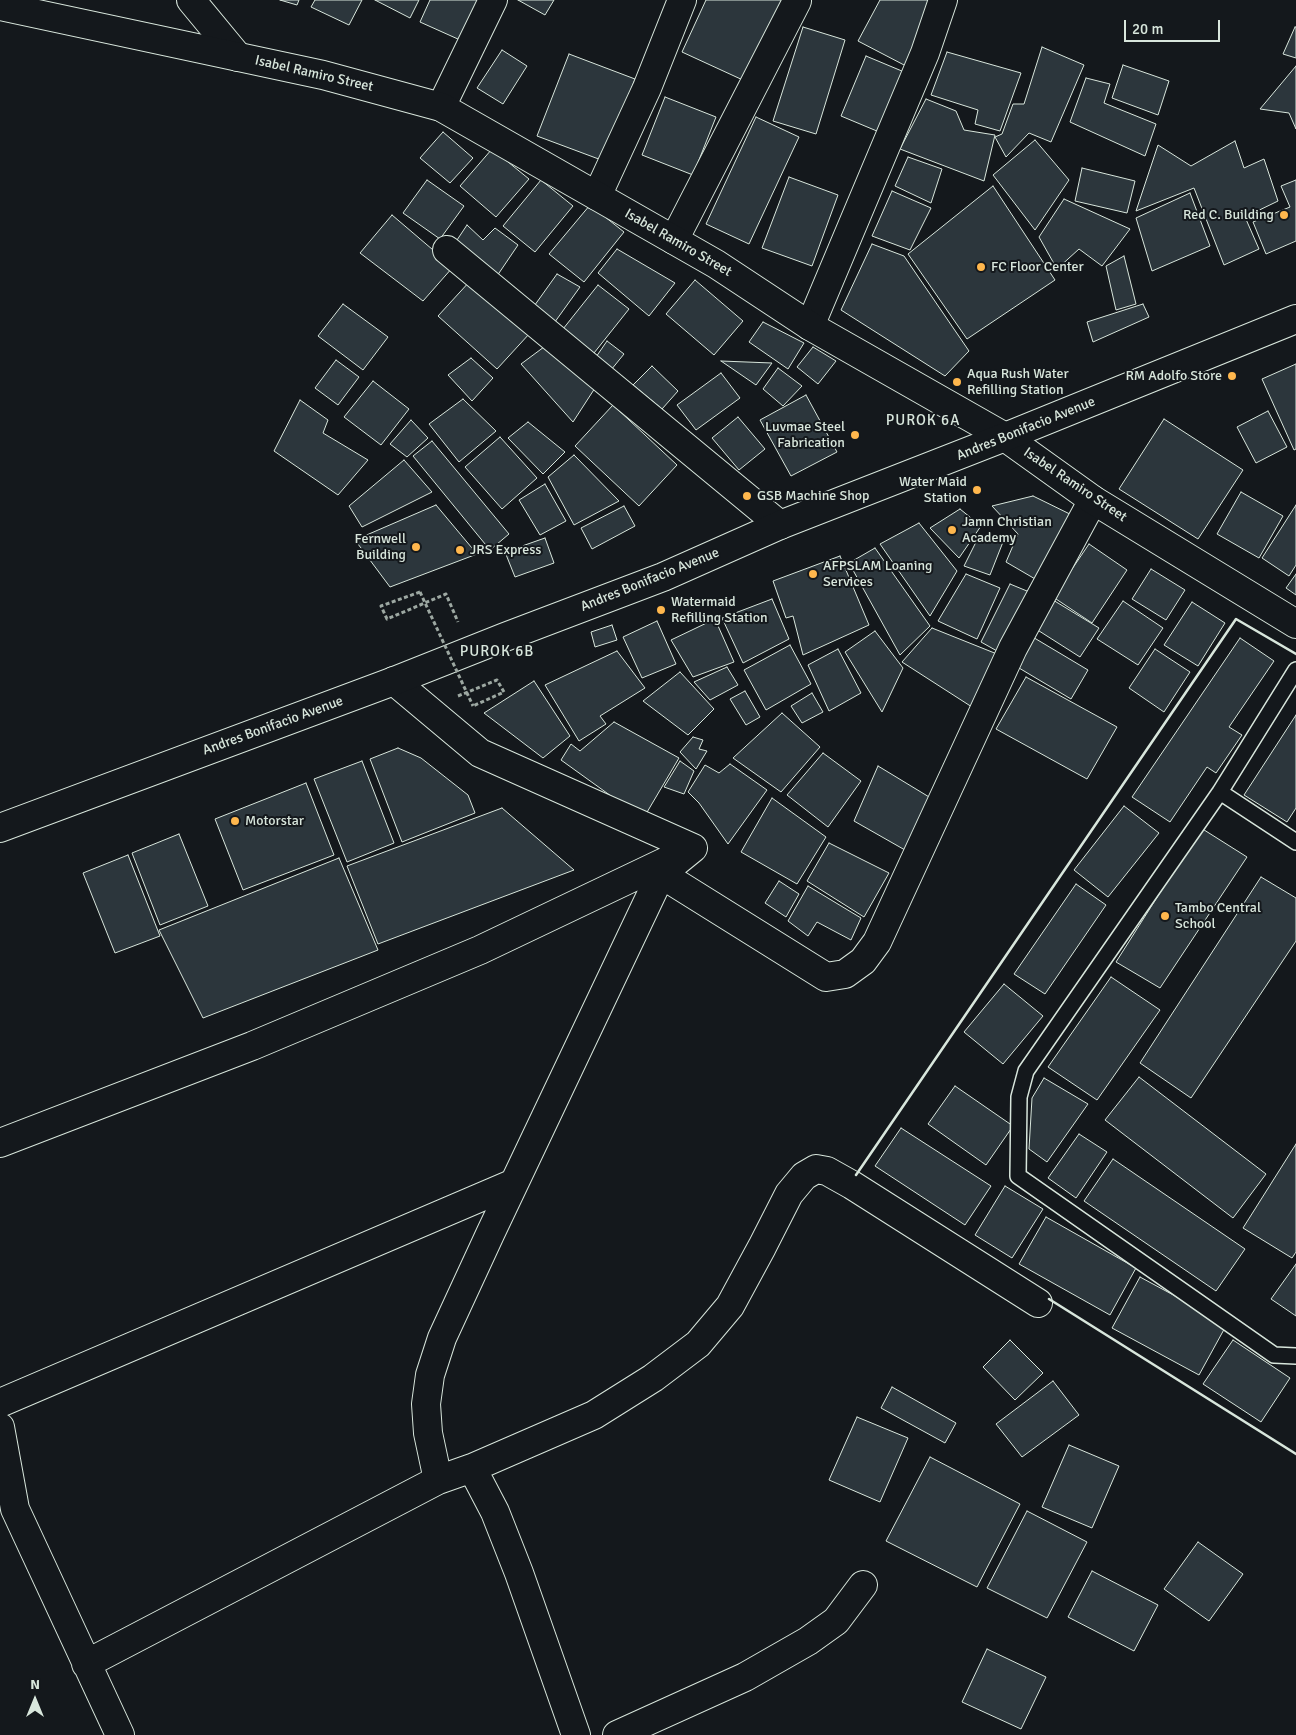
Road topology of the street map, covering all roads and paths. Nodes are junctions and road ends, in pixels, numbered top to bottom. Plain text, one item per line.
1 (191, 0) edge
2 (493, 0) edge
3 (682, 0) edge
4 (943, 0) edge
5 (797, 1) edge
6 (0, 6) edge
7 (238, 57) junction
8 (442, 107) junction
9 (597, 196) junction
10 (674, 240) junction
11 (447, 250) dead end
12 (1296, 319) edge
13 (810, 326) junction
14 (1005, 437) junction
15 (1093, 500) junction
16 (780, 525) junction
17 (1296, 624) edge
18 (470, 650) junction
19 (1296, 670) edge
20 (394, 681) junction
21 (428, 709) junction
22 (1220, 792) junction
23 (0, 828) edge
24 (1296, 842) edge
25 (693, 848) junction
26 (661, 874) junction
27 (0, 1143) edge
28 (514, 1183) junction
29 (1038, 1303) dead end
30 (1296, 1356) edge
31 (0, 1403) edge
32 (0, 1428) edge
33 (472, 1468) junction
34 (438, 1480) junction
35 (863, 1585) dead end
36 (86, 1664) junction
37 (120, 1735) edge
38 (576, 1735) edge
39 (617, 1735) edge

1 - 7 main road
2 - 8 main road
3 - 9 main road
4 - 13 main road
5 - 10 main road
6 - 7 main road, Isabel Ramiro Street
7 - 8 main road, Isabel Ramiro Street
8 - 9 main road, Isabel Ramiro Street
9 - 10 main road, Isabel Ramiro Street
10 - 13 main road, Isabel Ramiro Street
11 - 16 main road
12 - 14 main road, Andres Bonifacio Avenue
13 - 14 main road, Isabel Ramiro Street
14 - 15 main road, Isabel Ramiro Street
14 - 16 main road, Andres Bonifacio Avenue
15 - 17 main road, Isabel Ramiro Street
15 - 26 main road
16 - 18 main road, Andres Bonifacio Avenue
18 - 20 main road, Andres Bonifacio Avenue
18 - 21 path, bridge
19 - 22 lane
20 - 21 main road
20 - 23 main road, Andres Bonifacio Avenue
21 - 25 main road
22 - 24 lane
22 - 30 lane
25 - 26 main road
25 - 27 main road
26 - 28 main road
28 - 31 main road
28 - 34 main road
29 - 33 main road
32 - 36 main road
33 - 34 main road
33 - 38 main road
34 - 36 main road
35 - 39 main road
36 - 37 main road

